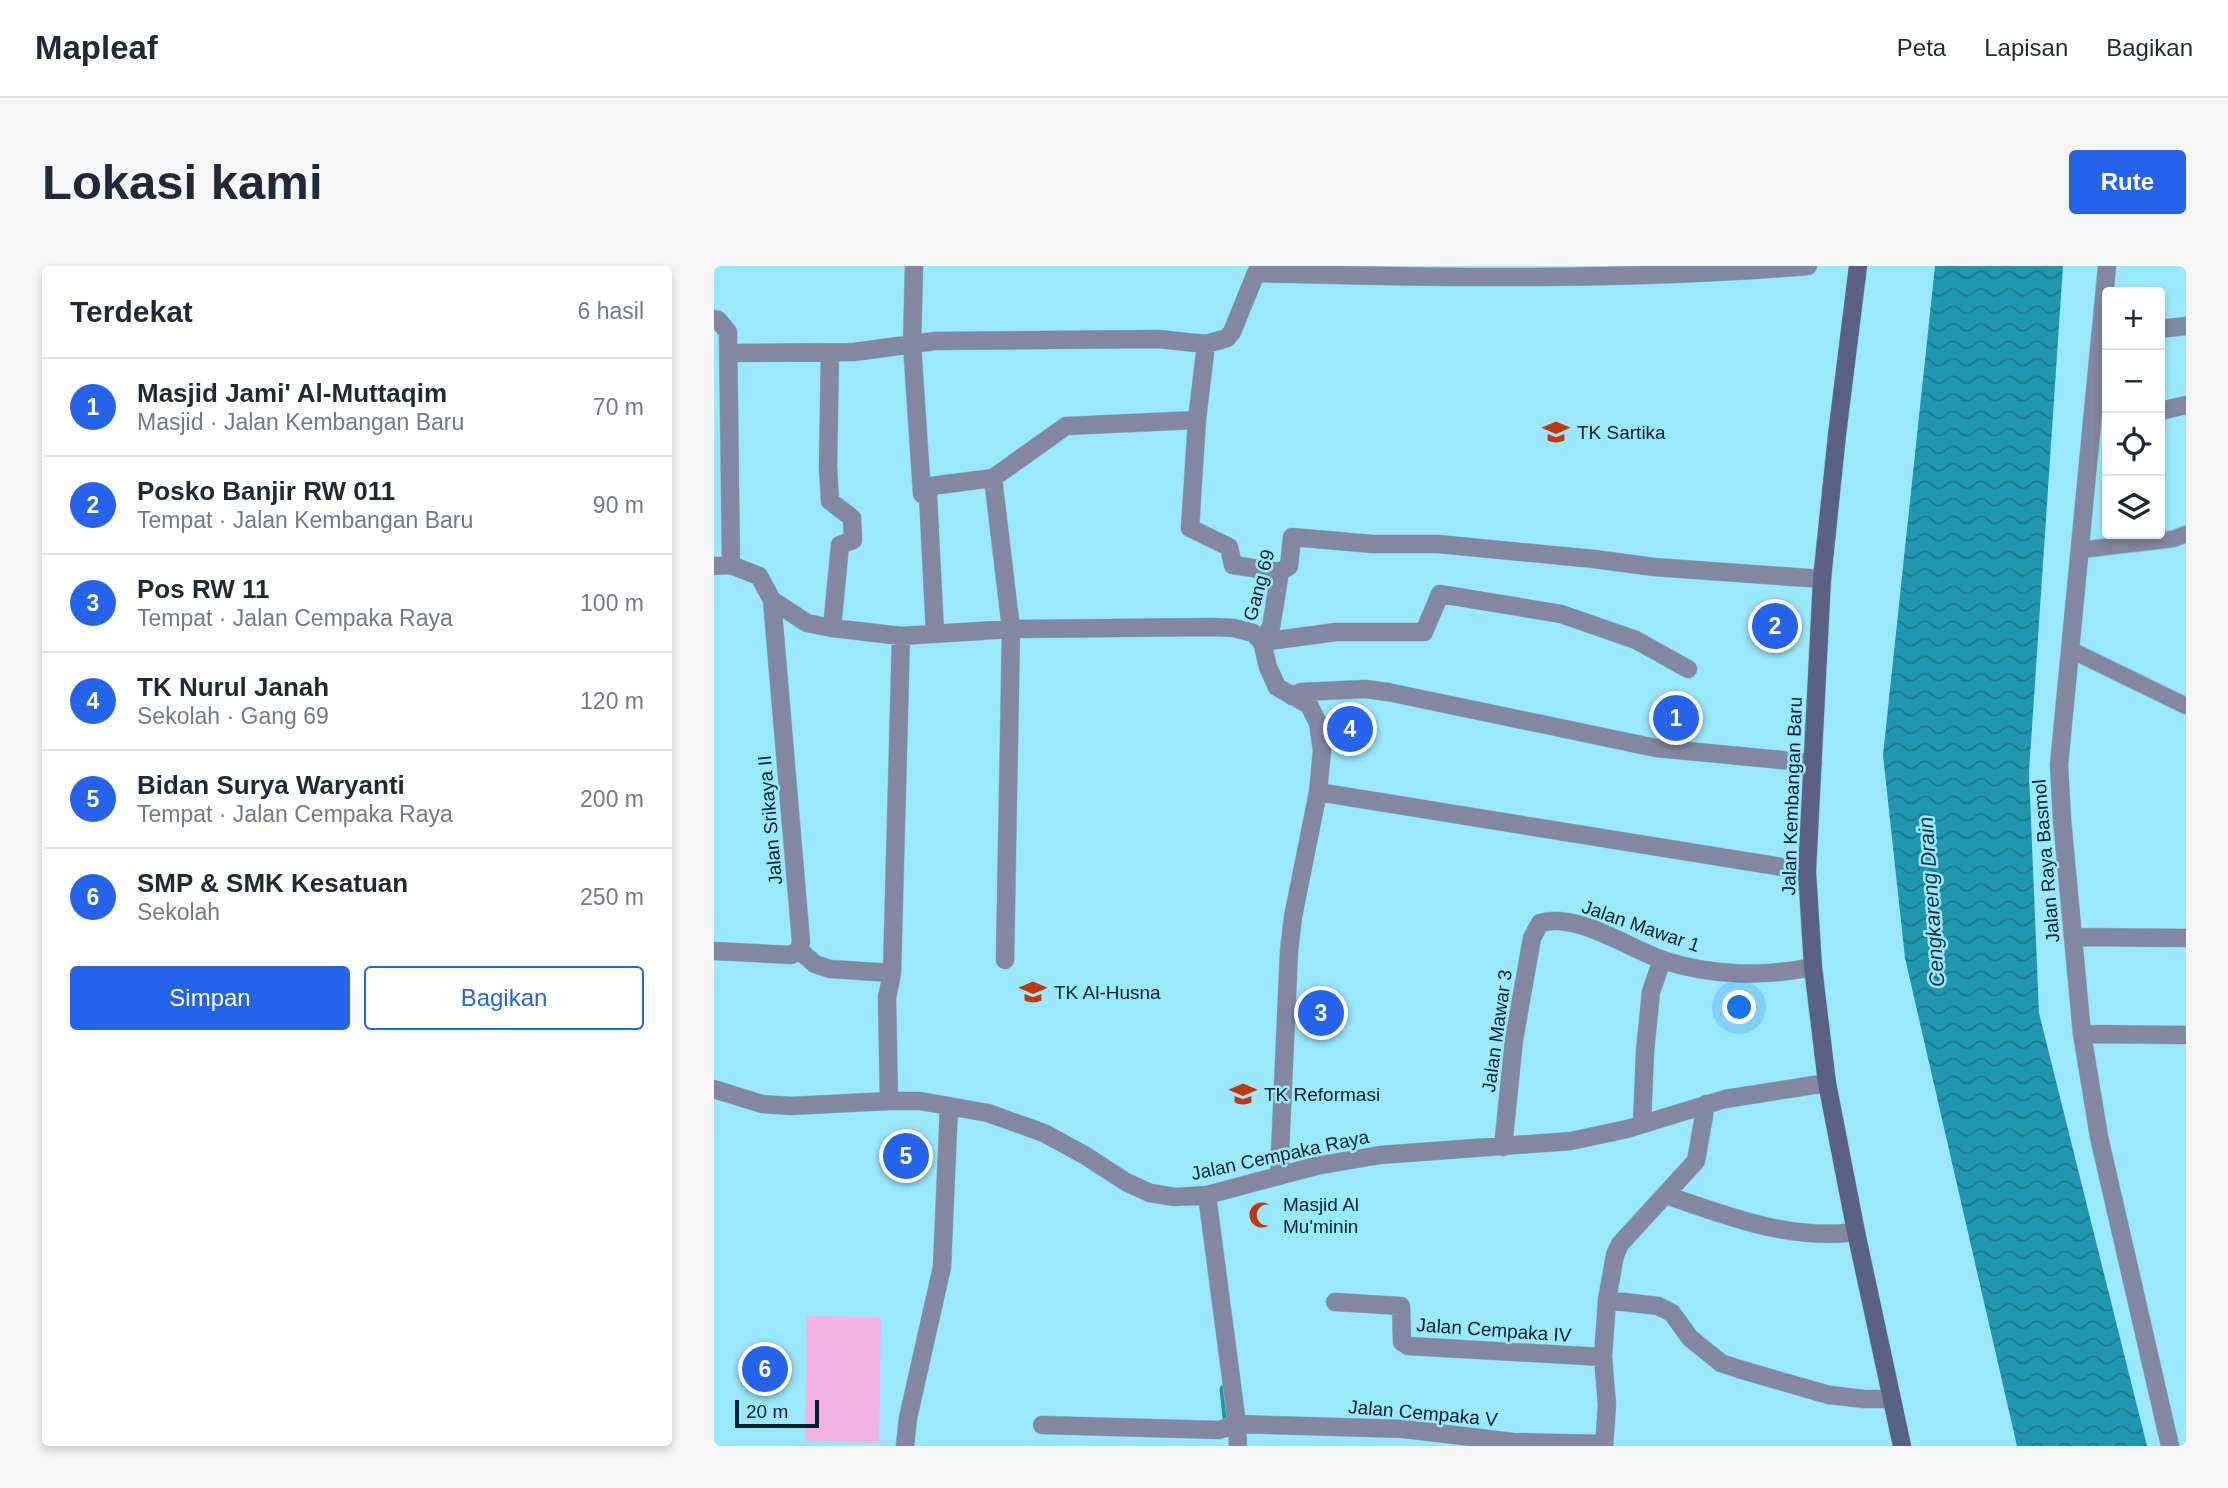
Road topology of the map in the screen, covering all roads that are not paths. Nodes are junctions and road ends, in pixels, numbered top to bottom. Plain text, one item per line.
1 (914, 266) edge
2 (1808, 266) edge
3 (1857, 266) edge
4 (2107, 266) edge
5 (1257, 270) edge
6 (2106, 287) edge
7 (714, 320) edge
8 (2186, 326) edge
9 (2165, 328) edge
10 (912, 344) junction
11 (1206, 344) junction
12 (2104, 350) edge
13 (830, 352) junction
14 (729, 353) junction
15 (2186, 405) edge
16 (2165, 410) edge
17 (1197, 420) junction
18 (2100, 424) edge
19 (993, 478) junction
20 (928, 495) junction
21 (2186, 534) edge
22 (2080, 550) junction
23 (722, 566) edge
24 (1280, 572) junction
25 (1822, 579) junction
26 (772, 600) junction
27 (832, 628) junction
28 (1011, 629) junction
29 (935, 633) junction
30 (901, 636) junction
31 (1262, 642) junction
32 (2071, 650) junction
33 (1688, 669) dead end
34 (1292, 696) junction
35 (2186, 706) edge
36 (1812, 762) junction
37 (1318, 792) junction
38 (1807, 871) junction
39 (1540, 923) joint
40 (2073, 937) junction
41 (2186, 938) edge
42 (799, 950) junction
43 (714, 951) edge
44 (1005, 960) dead end
45 (1662, 960) junction
46 (1813, 967) junction
47 (892, 972) junction
48 (2082, 1034) junction
49 (2186, 1035) edge
50 (1827, 1083) junction
51 (714, 1089) edge
52 (889, 1101) junction
53 (1706, 1104) junction
54 (949, 1106) junction
55 (1642, 1124) junction
56 (1503, 1147) junction
57 (1279, 1175) junction
58 (1207, 1195) junction
59 (1665, 1195) junction
60 (1856, 1232) junction
61 (1607, 1300) junction
62 (1335, 1302) dead end
63 (1603, 1357) junction
64 (1891, 1399) junction
65 (1042, 1425) dead end
66 (1231, 1426) junction
67 (1604, 1445) edge
68 (905, 1446) edge
69 (1238, 1446) edge
70 (1902, 1446) edge
71 (2170, 1446) edge

1 - 10 street
2 - 5 street
3 - 25 main road, Jalan Kembangan Baru
4 - 6 street, Jalan Raya Basmol
5 - 11 street
7 - 14 street
8 - 9 street
10 - 11 street
10 - 13 street
10 - 20 street
11 - 17 street
12 - 18 street, Jalan Raya Basmol
13 - 14 street
13 - 27 street
14 - 23 street
15 - 16 street
17 - 19 street
17 - 24 street
18 - 22 street, Jalan Raya Basmol
19 - 20 street
19 - 28 street
20 - 29 street
21 - 22 lane
22 - 32 street, Jalan Raya Basmol
23 - 26 street
24 - 25 street, Gang 69
24 - 31 street, Gang 69
25 - 36 main road, Jalan Kembangan Baru
26 - 27 street
26 - 42 street, Jalan Srikaya II
27 - 30 street
28 - 29 street
28 - 31 street
28 - 44 street
29 - 30 street
30 - 47 street
31 - 33 street
31 - 34 street
32 - 35 lane
32 - 40 street, Jalan Raya Basmol
34 - 36 street
34 - 37 street
36 - 38 main road, Jalan Kembangan Baru
37 - 38 street
37 - 57 street
38 - 46 main road, Jalan Kembangan Baru
39 - 45 street, Jalan Mawar 1
39 - 56 street, Jalan Mawar 3
40 - 41 street
40 - 48 street, Jalan Raya Basmol
42 - 43 street
42 - 47 street
45 - 46 street, Jalan Mawar 1
45 - 55 street
46 - 50 main road, Jalan Kembangan Baru
47 - 52 street
48 - 49 street
48 - 71 street, Jalan Raya Basmol
50 - 53 street, Jalan Cempaka Raya
50 - 60 main road, Jalan Kembangan Baru
51 - 52 street, Jalan Cempaka Raya
52 - 54 street, Jalan Cempaka Raya
53 - 55 street, Jalan Cempaka Raya
53 - 59 street
54 - 58 street, Jalan Cempaka Raya
54 - 68 street
55 - 56 street, Jalan Cempaka Raya
56 - 57 street, Jalan Cempaka Raya
57 - 58 street, Jalan Cempaka Raya
58 - 66 street
59 - 60 street
59 - 61 street
60 - 64 main road, Jalan Kembangan Baru
61 - 63 street
61 - 64 street
62 - 63 street, Jalan Cempaka IV
63 - 67 street
64 - 70 main road, Jalan Kembangan Baru
65 - 66 street, Jalan Cempaka V
66 - 67 street, Jalan Cempaka V
66 - 69 street

